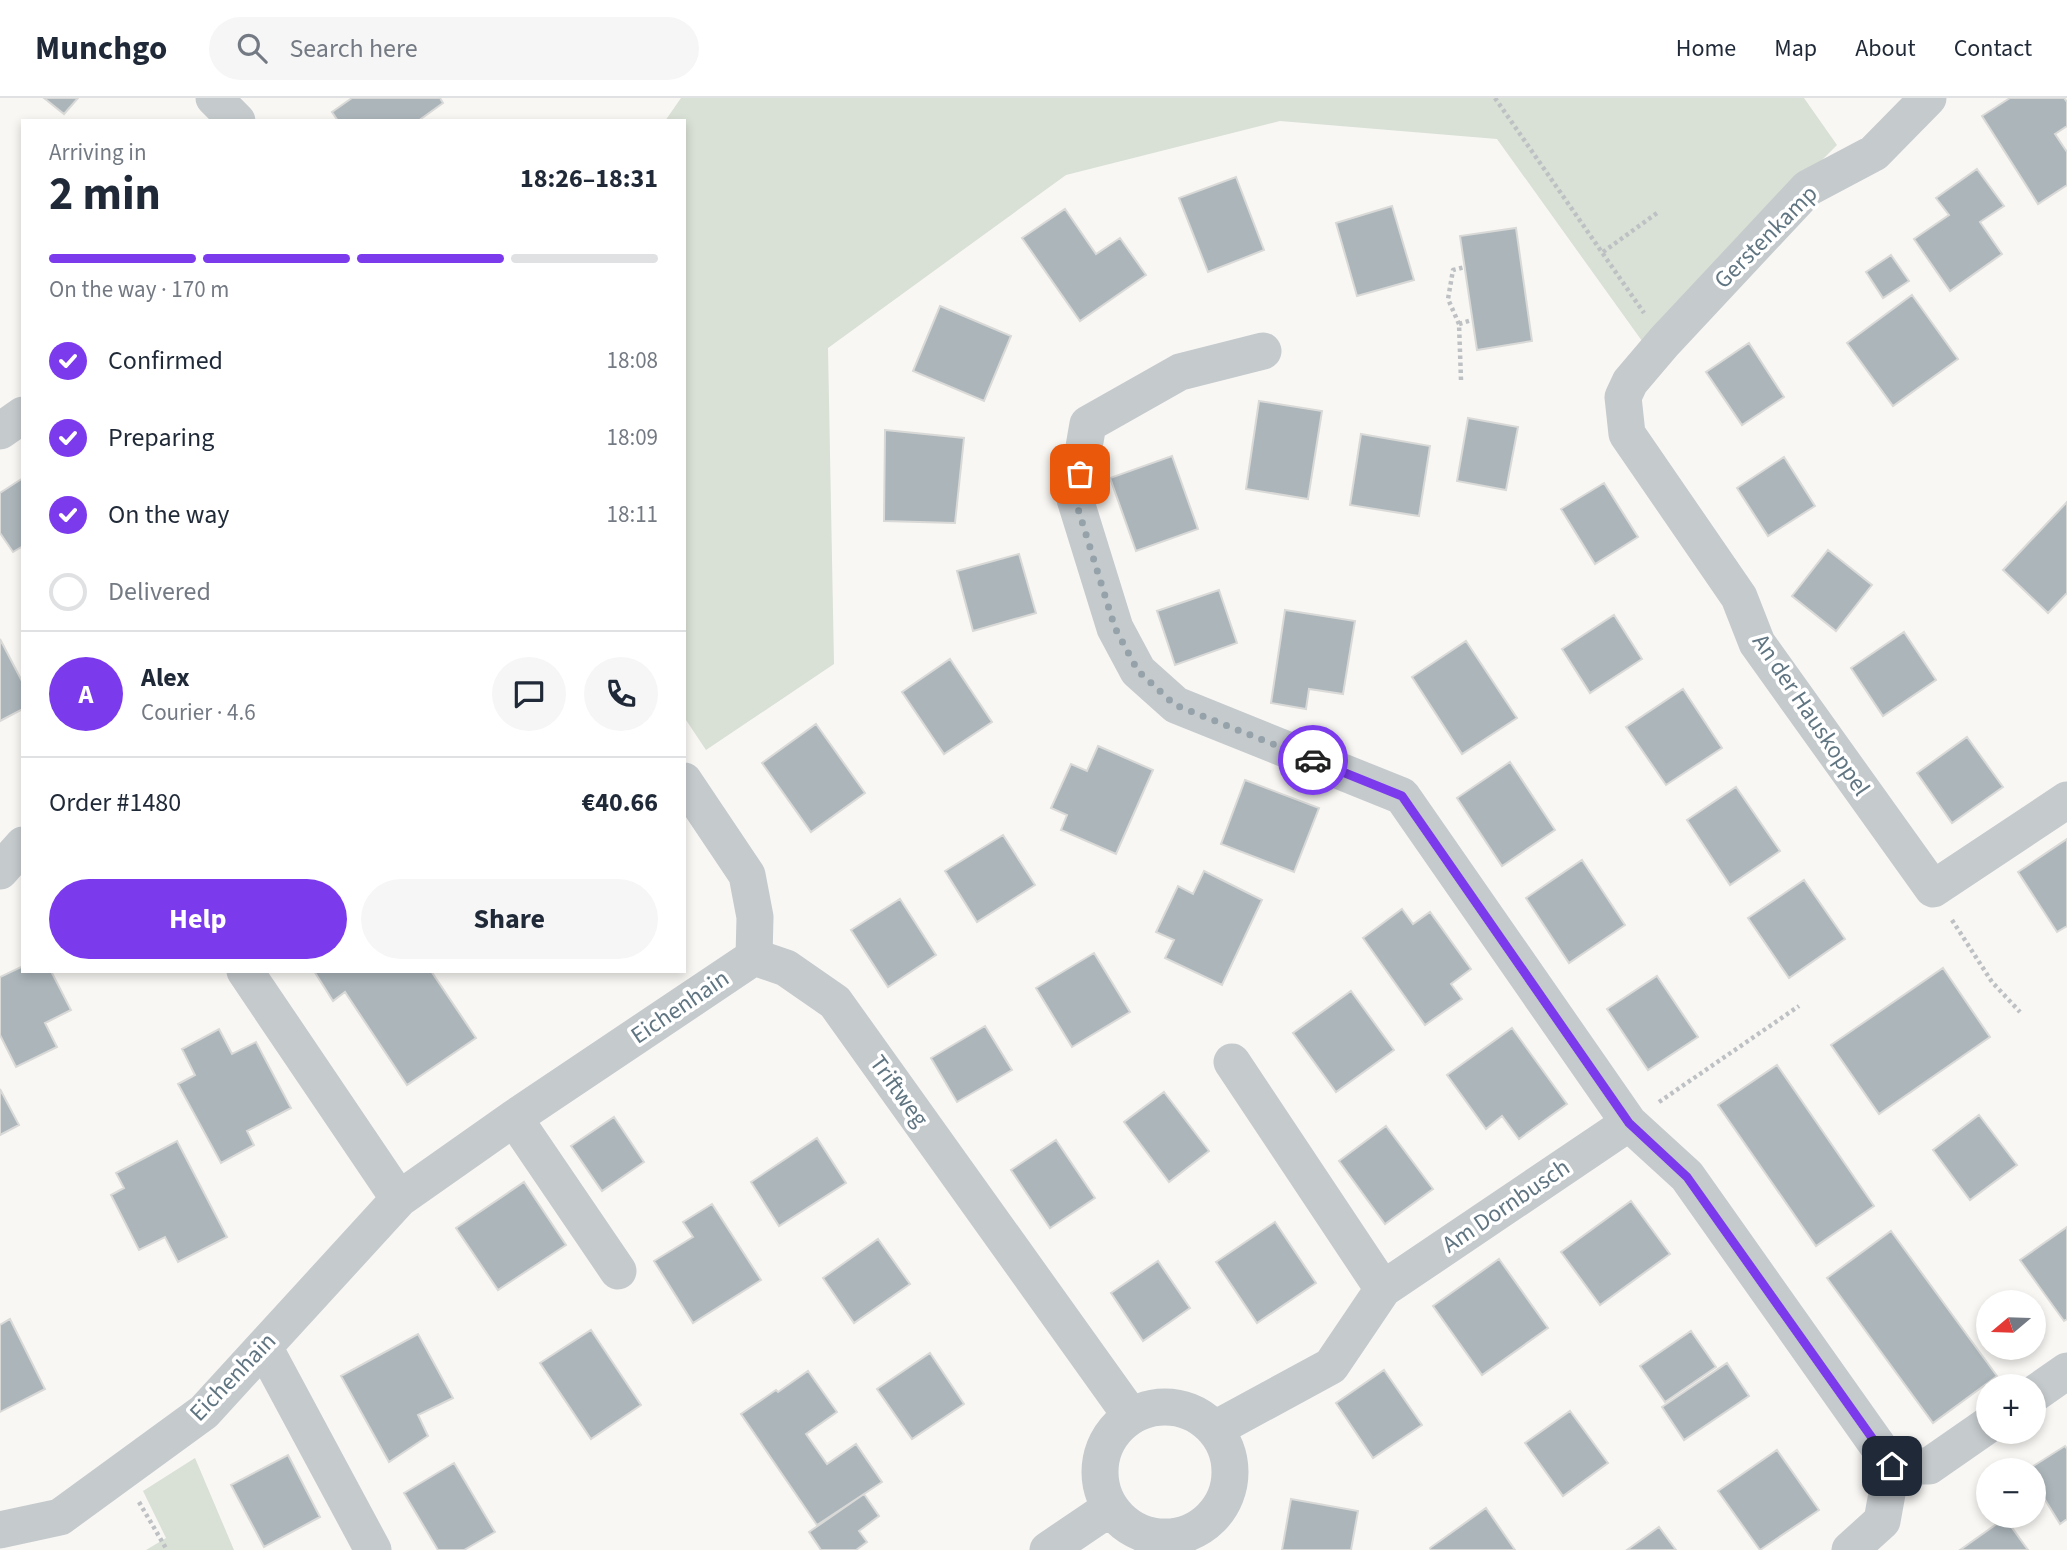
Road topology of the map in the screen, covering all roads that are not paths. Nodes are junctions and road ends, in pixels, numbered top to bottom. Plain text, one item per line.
1 (214, 98) edge
2 (260, 98) edge
3 (1928, 98) edge
4 (237, 119) edge
5 (241, 119) edge
6 (1263, 351) dead end
7 (1623, 397) joint
8 (21, 416) edge
9 (0, 431) edge
10 (686, 784) edge
11 (2067, 800) edge
12 (21, 847) edge
13 (0, 871) edge
14 (754, 957) junction
15 (246, 973) edge
16 (1232, 1062) dead end
17 (514, 1118) junction
18 (1629, 1123) junction
19 (399, 1199) junction
20 (618, 1271) dead end
21 (1382, 1289) junction
22 (264, 1347) junction
23 (2067, 1371) edge
24 (2046, 1386) edge
25 (1131, 1416) junction
26 (1214, 1429) junction
27 (1976, 1433) edge
28 (1892, 1466) junction
29 (1110, 1508) junction
30 (0, 1530) edge
31 (1210, 1538) edge
32 (373, 1550) edge
33 (1048, 1550) edge
34 (1850, 1550) edge

1 - 4 street
2 - 5 street
3 - 7 street, Gerstenkamp
6 - 18 street
7 - 11 street, An der Hauskoppel
8 - 9 street
10 - 14 street
12 - 13 street
14 - 17 street, Eichenhain
14 - 25 street, Triftweg
15 - 19 street
16 - 21 street
17 - 19 street, Eichenhain
17 - 20 street
18 - 21 street, Am Dornbusch
18 - 28 street
19 - 22 street, Eichenhain
21 - 26 street, Am Dornbusch
22 - 30 street, Eichenhain
22 - 32 street
23 - 24 street
25 - 26 street
25 - 29 street
26 - 31 street
27 - 28 street
28 - 34 street
29 - 31 street
29 - 33 street

